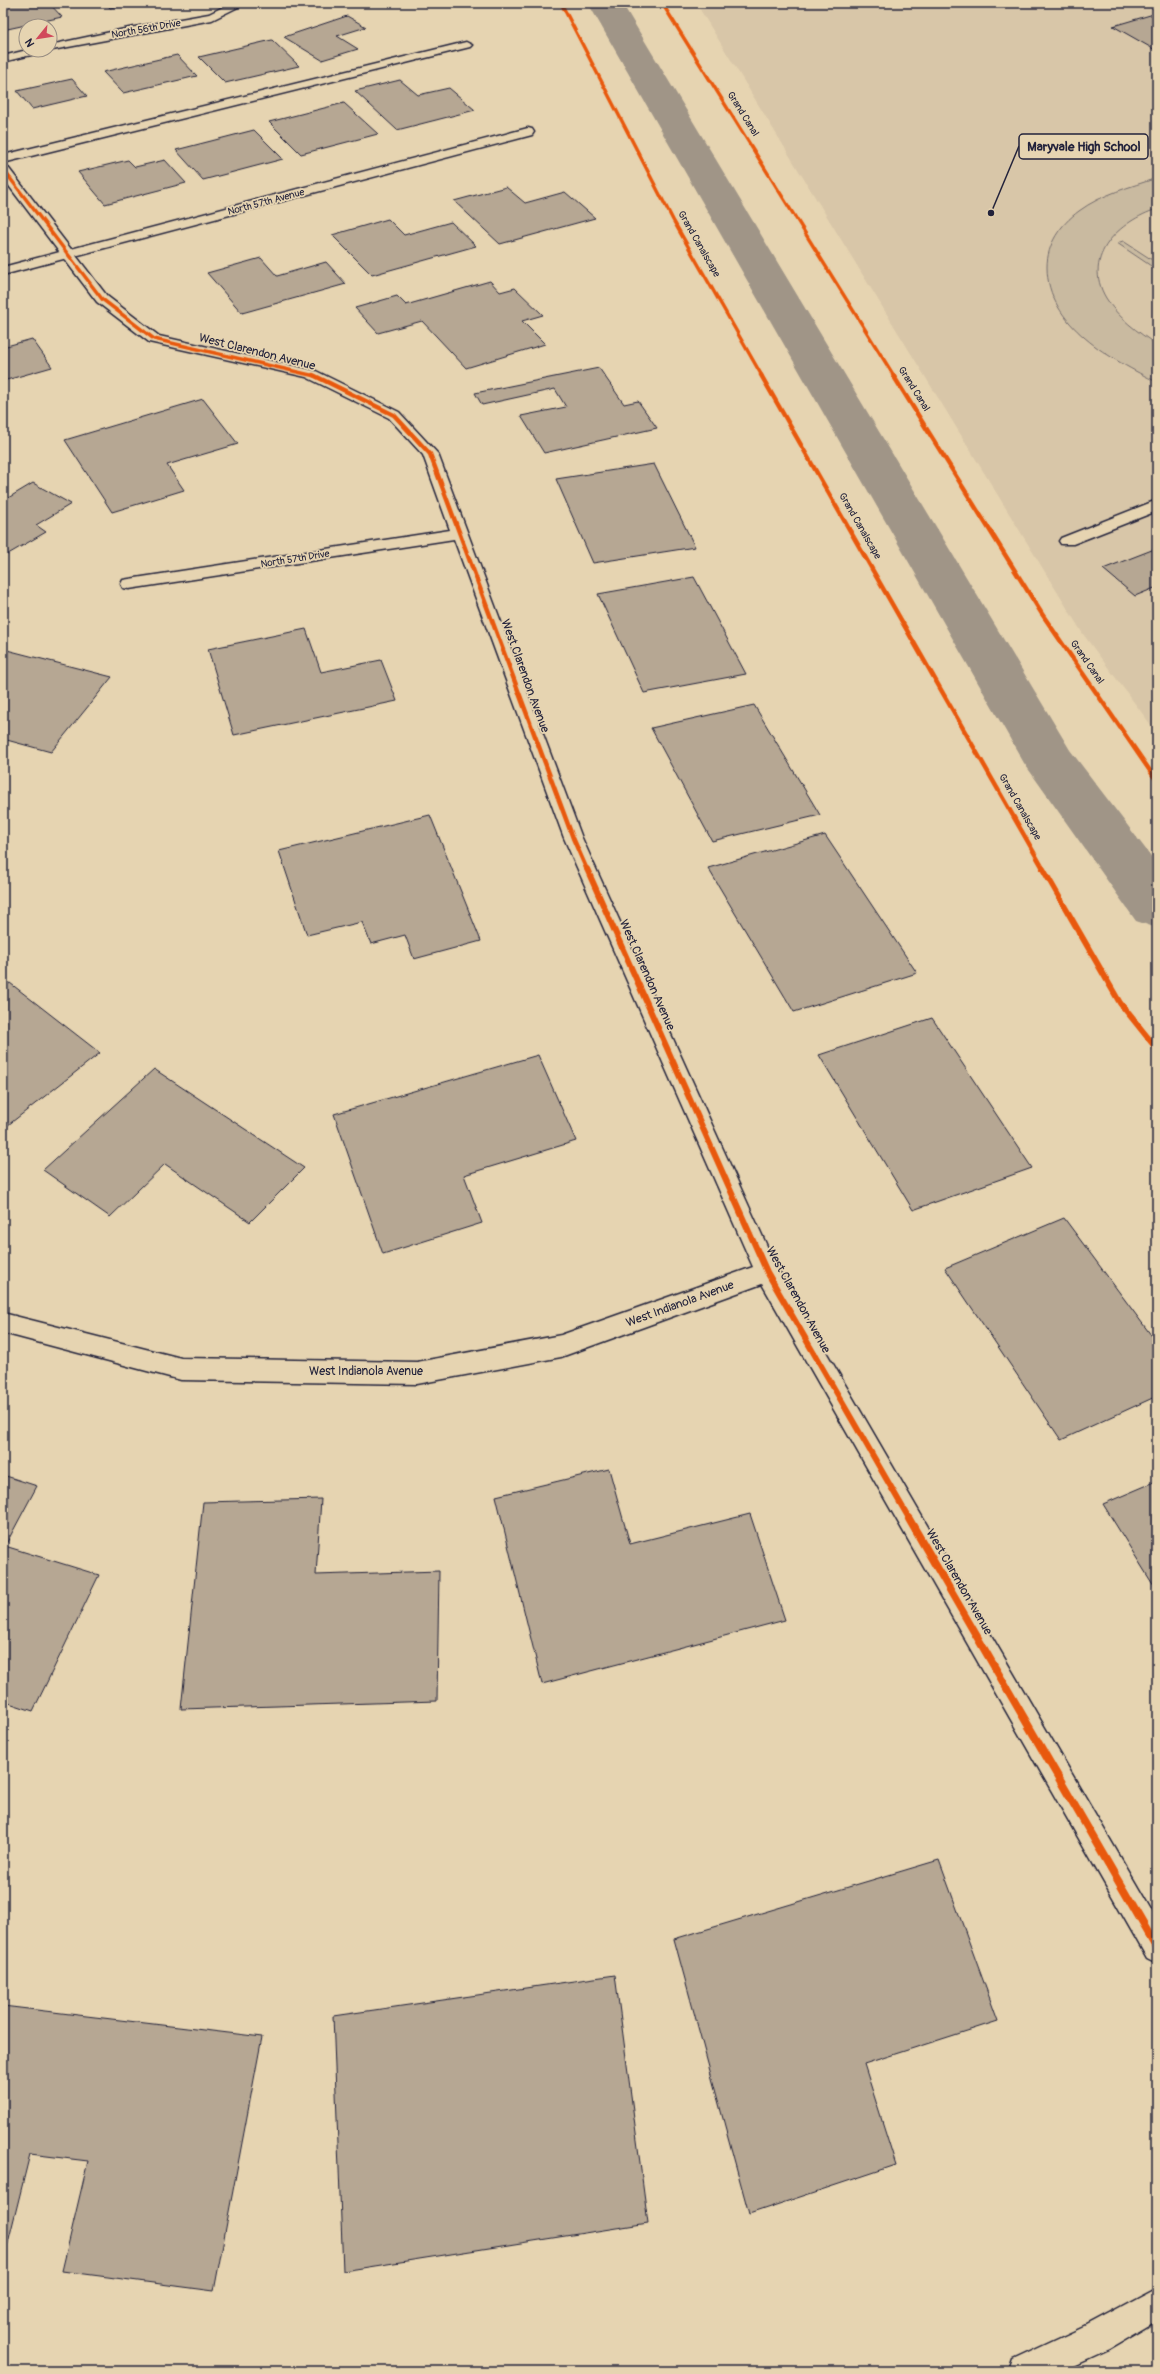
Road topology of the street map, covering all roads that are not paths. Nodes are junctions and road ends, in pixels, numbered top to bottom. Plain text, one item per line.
1 (240, 3) edge
2 (466, 45) dead end
3 (58, 46) edge
4 (18, 55) edge
5 (3, 58) edge
6 (528, 132) dead end
7 (3, 159) edge
8 (3, 169) edge
9 (68, 254) junction
10 (3, 271) edge
11 (1157, 504) edge
12 (460, 533) junction
13 (1067, 541) dead end
14 (130, 584) dead end
15 (767, 1272) junction
16 (3, 1323) edge
17 (1157, 1948) edge
18 (1157, 2303) edge
19 (1025, 2371) edge

1 - 3 street, North 56th Drive
2 - 7 street
4 - 5 street
6 - 9 street, North 57th Avenue
8 - 9 street, West Clarendon Avenue
9 - 10 street, North 57th Avenue
9 - 12 street, West Clarendon Avenue
11 - 13 street
12 - 14 street, North 57th Drive
12 - 15 street, West Clarendon Avenue
15 - 16 street, West Indianola Avenue
15 - 17 street, West Clarendon Avenue
18 - 19 street

